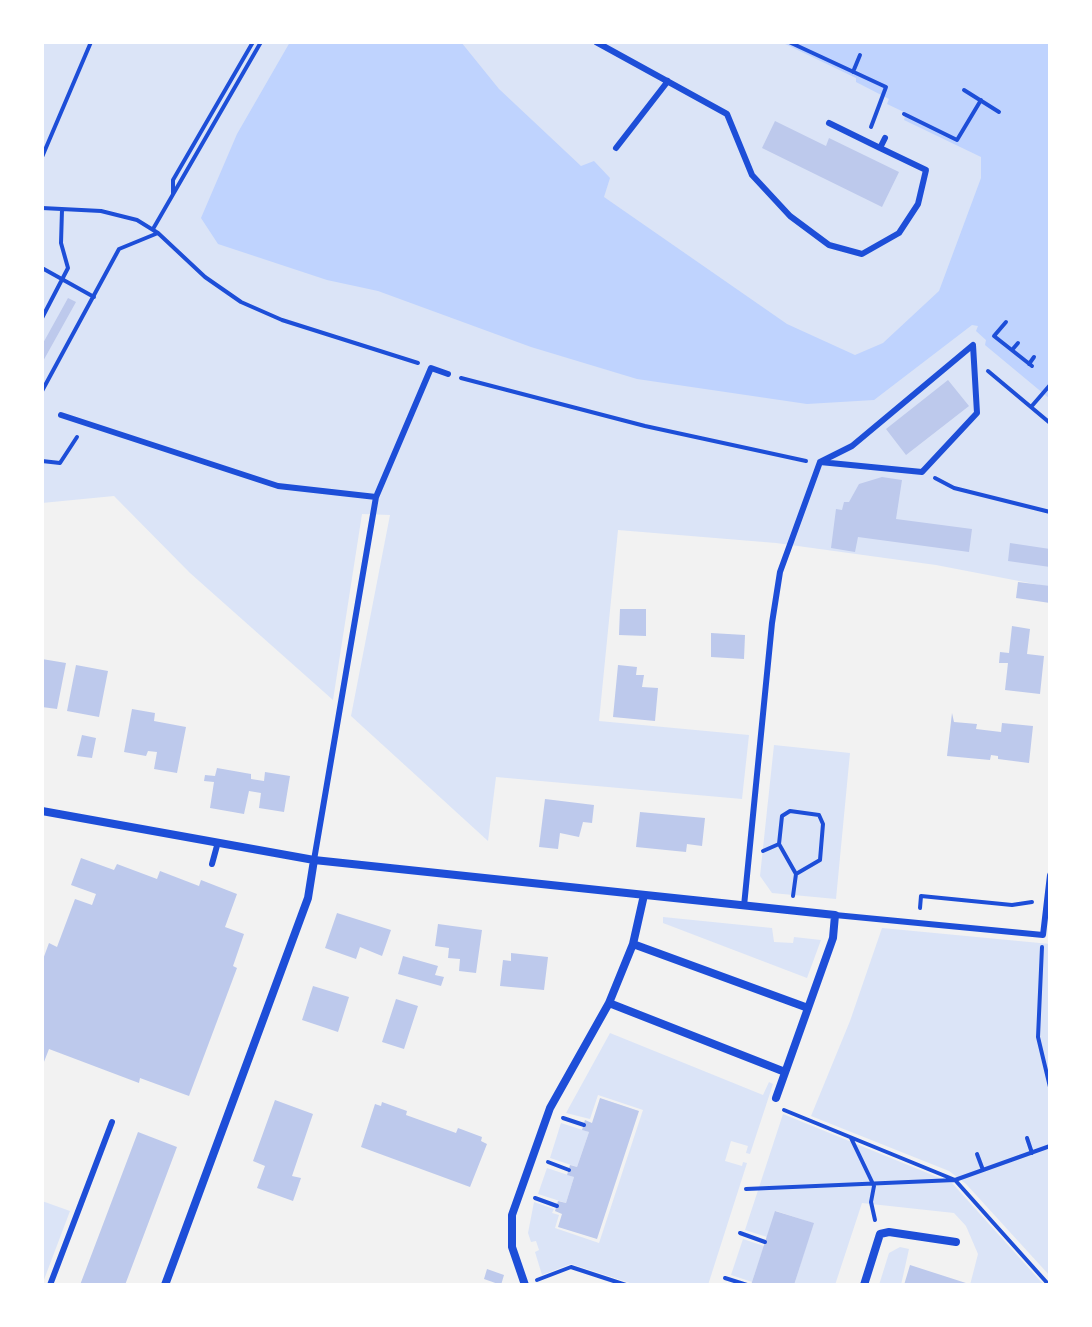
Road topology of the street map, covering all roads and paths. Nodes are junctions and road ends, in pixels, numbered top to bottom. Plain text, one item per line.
1 (91, 42) edge
2 (253, 42) edge
3 (261, 42) edge
4 (596, 42) edge
5 (789, 42) edge
6 (860, 55) dead end
7 (853, 72) junction
8 (668, 81) junction
9 (964, 90) dead end
10 (981, 100) junction
11 (999, 112) dead end
12 (904, 114) dead end
13 (829, 123) dead end
14 (871, 127) dead end
15 (885, 138) dead end
16 (616, 148) dead end
17 (880, 148) junction
18 (43, 152) edge
19 (172, 195) junction
20 (42, 208) edge
21 (62, 210) junction
22 (156, 231) junction
23 (42, 268) edge
24 (63, 280) junction
25 (94, 297) junction
26 (42, 318) edge
27 (1006, 322) dead end
28 (1018, 343) dead end
29 (1012, 350) junction
30 (1034, 357) dead end
31 (974, 359) junction
32 (431, 368) junction
33 (448, 374) joint
34 (1050, 385) edge
35 (42, 391) edge
36 (1031, 407) junction
37 (61, 415) dead end
38 (86, 423) junction
39 (1050, 423) edge
40 (42, 461) edge
41 (820, 462) junction
42 (922, 472) junction
43 (376, 497) junction
44 (1050, 512) edge
45 (42, 811) edge
46 (218, 842) junction
47 (314, 860) junction
48 (212, 864) dead end
49 (796, 874) joint
50 (1050, 875) edge
51 (644, 895) junction
52 (1046, 904) junction
53 (744, 906) junction
54 (835, 915) junction
55 (919, 922) junction
56 (1043, 935) junction
57 (633, 944) junction
58 (609, 1003) junction
59 (808, 1008) junction
60 (785, 1072) junction
61 (1050, 1087) edge
62 (775, 1102) joint
63 (561, 1117) dead end
64 (112, 1122) dead end
65 (584, 1125) dead end
66 (851, 1138) junction
67 (1027, 1138) dead end
68 (1050, 1146) edge
69 (1032, 1153) junction
70 (977, 1154) dead end
71 (545, 1161) dead end
72 (569, 1170) dead end
73 (983, 1170) junction
74 (955, 1180) junction
75 (874, 1186) junction
76 (746, 1189) dead end
77 (532, 1198) dead end
78 (557, 1206) dead end
79 (875, 1220) dead end
80 (740, 1233) dead end
81 (765, 1242) dead end
82 (956, 1242) dead end
83 (725, 1278) dead end
84 (50, 1285) edge
85 (165, 1285) edge
86 (525, 1285) edge
87 (626, 1285) edge
88 (747, 1285) edge
89 (864, 1285) edge
90 (1049, 1285) edge

1 - 18 path
2 - 19 path
3 - 19 path
4 - 8 lane
5 - 7 path
6 - 7 path
7 - 14 path
8 - 16 lane
8 - 17 lane
9 - 10 path
10 - 11 path
10 - 12 path
13 - 17 lane
15 - 17 lane
19 - 22 path
20 - 21 path
21 - 22 path
21 - 24 path
22 - 25 path
22 - 32 path
23 - 24 path
24 - 25 path
24 - 26 path
25 - 35 path
27 - 29 path
28 - 29 path
29 - 30 path
31 - 36 path
31 - 41 lane
31 - 42 lane
32 - 33 lane
32 - 43 lane
33 - 41 path
34 - 36 path
36 - 39 path
37 - 38 lane
38 - 40 path
38 - 43 lane
41 - 42 lane
41 - 53 lane
42 - 44 path
43 - 47 lane
45 - 46 street
46 - 47 street
46 - 48 lane
47 - 51 street
47 - 85 street
49 - 49 path
50 - 52 lane
51 - 53 street
51 - 57 street
52 - 55 path
52 - 56 lane
53 - 54 street
54 - 55 lane
54 - 59 street
55 - 56 lane
56 - 61 path
57 - 58 street
57 - 59 street
58 - 60 street
58 - 86 street
59 - 60 street
60 - 62 street
62 - 66 path
63 - 65 path
64 - 84 lane
66 - 74 path
66 - 75 path
67 - 69 path
68 - 69 path
69 - 73 path
70 - 73 path
71 - 72 path
73 - 74 path
74 - 75 path
74 - 90 path
75 - 76 path
75 - 79 path
77 - 78 path
80 - 81 path
82 - 89 street
83 - 88 path
86 - 87 path

